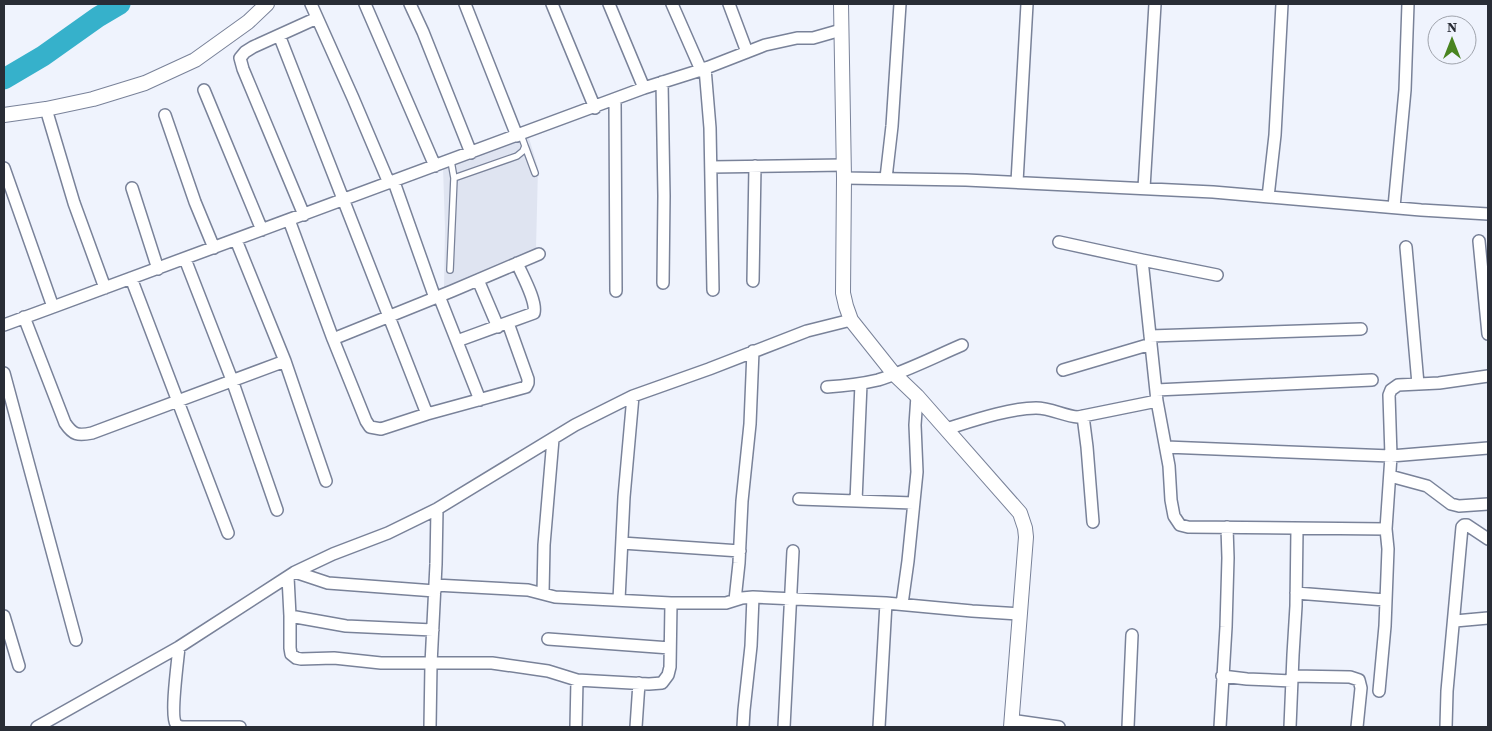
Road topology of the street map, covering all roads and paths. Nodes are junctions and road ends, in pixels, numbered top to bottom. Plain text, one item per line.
1 (267, 4) edge
2 (311, 4) edge
3 (364, 4) edge
4 (410, 4) edge
5 (465, 4) edge
6 (552, 4) edge
7 (609, 4) edge
8 (672, 4) edge
9 (729, 4) edge
10 (841, 4) edge
11 (900, 4) edge
12 (1027, 4) edge
13 (1155, 4) edge
14 (1282, 4) edge
15 (1408, 4) edge
16 (317, 18) junction
17 (842, 30) junction
18 (279, 35) junction
19 (747, 52) junction
20 (703, 69) junction
21 (662, 82) junction
22 (644, 88) junction
23 (204, 90) dead end
24 (615, 100) junction
25 (594, 108) junction
26 (46, 109) junction
27 (4, 115) edge
28 (165, 115) dead end
29 (519, 135) junction
30 (525, 146) junction
31 (471, 153) junction
32 (451, 160) junction
33 (435, 166) junction
34 (754, 166) junction
35 (710, 167) junction
36 (4, 168) edge
37 (844, 171) junction
38 (534, 173) dead end
39 (454, 178) junction
40 (886, 178) junction
41 (391, 182) junction
42 (1018, 182) junction
43 (132, 188) dead end
44 (1144, 188) junction
45 (1268, 197) junction
46 (344, 200) junction
47 (1394, 207) junction
48 (1488, 214) edge
49 (304, 215) junction
50 (288, 220) junction
51 (262, 230) junction
52 (236, 240) junction
53 (1479, 241) dead end
54 (1059, 242) dead end
55 (1406, 247) dead end
56 (214, 248) junction
57 (539, 254) dead end
58 (185, 258) junction
59 (1142, 260) junction
60 (517, 263) junction
61 (158, 268) junction
62 (450, 270) dead end
63 (1217, 276) dead end
64 (132, 278) junction
65 (478, 280) junction
66 (753, 281) dead end
67 (663, 283) dead end
68 (105, 288) junction
69 (713, 290) dead end
70 (616, 291) dead end
71 (437, 297) junction
72 (53, 307) junction
73 (24, 317) junction
74 (389, 317) junction
75 (851, 320) junction
76 (4, 325) edge
77 (503, 325) junction
78 (1362, 329) dead end
79 (1488, 334) edge
80 (333, 339) junction
81 (1150, 340) junction
82 (457, 341) junction
83 (962, 344) dead end
84 (753, 351) junction
85 (285, 360) junction
86 (1063, 370) dead end
87 (4, 374) edge
88 (894, 374) junction
89 (1488, 376) edge
90 (232, 380) junction
91 (1372, 380) dead end
92 (861, 384) junction
93 (1418, 384) junction
94 (827, 387) dead end
95 (1156, 395) junction
96 (633, 396) junction
97 (917, 396) junction
98 (178, 400) junction
99 (480, 400) junction
100 (427, 414) junction
101 (1083, 416) junction
102 (946, 429) junction
103 (553, 439) junction
104 (1166, 447) junction
105 (1488, 448) edge
106 (1391, 456) junction
107 (1390, 476) junction
108 (326, 481) dead end
109 (799, 500) dead end
110 (856, 501) junction
111 (913, 503) junction
112 (1488, 504) edge
113 (437, 509) junction
114 (277, 510) dead end
115 (1093, 522) dead end
116 (1227, 527) junction
117 (1297, 529) junction
118 (1386, 529) junction
119 (228, 533) dead end
120 (1488, 539) edge
121 (622, 543) junction
122 (740, 551) junction
123 (793, 551) dead end
124 (291, 575) junction
125 (435, 588) junction
126 (543, 593) junction
127 (1296, 593) junction
128 (753, 597) junction
129 (790, 599) junction
130 (620, 600) junction
131 (735, 600) junction
132 (1385, 600) junction
133 (671, 603) junction
134 (886, 603) junction
135 (902, 604) junction
136 (1020, 614) junction
137 (4, 616) edge
138 (290, 616) junction
139 (1488, 618) edge
140 (1455, 621) junction
141 (433, 630) junction
142 (1132, 635) dead end
143 (548, 639) dead end
144 (76, 640) dead end
145 (179, 646) junction
146 (670, 648) junction
147 (431, 664) junction
148 (19, 666) dead end
149 (1222, 676) junction
150 (1292, 678) junction
151 (577, 680) junction
152 (638, 683) junction
153 (1380, 691) dead end
154 (1011, 724) edge
155 (37, 727) edge
156 (240, 727) edge
157 (430, 727) edge
158 (576, 727) edge
159 (636, 727) edge
160 (743, 727) edge
161 (784, 727) edge
162 (878, 727) edge
163 (1060, 727) edge
164 (1128, 727) edge
165 (1220, 727) edge
166 (1290, 727) edge
167 (1356, 727) edge
168 (1446, 727) edge

1 - 26 street
2 - 16 street
3 - 33 street
4 - 31 street
5 - 29 street
6 - 25 street
7 - 22 street
8 - 20 street
9 - 19 street
10 - 17 street
11 - 40 street
12 - 42 street
13 - 44 street
14 - 45 street
15 - 47 street
16 - 18 street
16 - 41 street
17 - 19 street
17 - 37 street
18 - 46 street
18 - 49 street
19 - 20 street
20 - 21 street
20 - 35 street
21 - 22 street
21 - 67 street
22 - 24 street
23 - 51 street
24 - 25 street
24 - 70 street
25 - 29 street
26 - 27 street
26 - 68 street
28 - 56 street
29 - 30 lane
29 - 31 street
30 - 38 lane
30 - 39 lane
31 - 32 street
32 - 33 street
32 - 39 lane
33 - 41 street
34 - 35 street
34 - 37 street
34 - 66 street
35 - 69 street
36 - 72 street
37 - 40 street
37 - 75 street
39 - 62 lane
40 - 42 street
41 - 46 street
41 - 71 street
42 - 44 street
43 - 61 street
44 - 45 street
45 - 47 street
46 - 49 street
46 - 74 street
47 - 48 street
49 - 50 street
50 - 51 street
50 - 80 street
51 - 52 street
52 - 56 street
52 - 85 street
53 - 79 street
54 - 59 street
55 - 93 street
56 - 58 street
57 - 60 street
58 - 61 street
58 - 90 street
59 - 63 street
59 - 81 street
60 - 65 street
60 - 77 street
61 - 64 street
64 - 68 street
64 - 98 street
65 - 71 street
65 - 77 street
68 - 72 street
71 - 74 street
71 - 82 street
72 - 73 street
73 - 76 street
73 - 98 street
74 - 80 street
74 - 100 street
75 - 84 street
75 - 88 street
77 - 82 street
77 - 99 street
78 - 81 street
80 - 100 street
81 - 86 street
81 - 95 street
82 - 99 street
83 - 88 street
84 - 96 street
84 - 122 street
85 - 90 street
85 - 108 street
87 - 144 street
88 - 92 street
88 - 97 street
89 - 93 street
90 - 98 street
90 - 114 street
91 - 95 street
92 - 94 street
92 - 110 street
93 - 106 street
95 - 101 street
95 - 104 street
96 - 103 street
96 - 121 street
97 - 102 street
97 - 111 street
98 - 119 street
99 - 100 street
101 - 102 street
101 - 115 street
102 - 136 street
103 - 113 street
103 - 126 street
104 - 106 street
104 - 116 street
105 - 106 street
106 - 107 street
107 - 112 street
107 - 118 street
109 - 110 street
110 - 111 street
111 - 135 street
113 - 124 street
113 - 125 street
116 - 117 street
116 - 149 street
117 - 118 street
117 - 127 street
118 - 132 street
120 - 140 street
121 - 122 street
121 - 130 street
122 - 131 street
123 - 129 street
124 - 125 street
124 - 138 street
124 - 145 street
125 - 126 street
125 - 141 street
126 - 130 street
127 - 132 street
127 - 150 street
128 - 129 street
128 - 131 street
128 - 160 street
129 - 134 street
129 - 161 street
130 - 133 street
131 - 133 street
132 - 153 street
133 - 146 street
134 - 135 street
134 - 162 street
135 - 136 street
136 - 154 street
137 - 148 street
138 - 141 street
138 - 147 street
139 - 140 street
140 - 168 street
141 - 147 street
142 - 164 street
143 - 146 street
145 - 155 street
145 - 156 street
146 - 152 street
147 - 151 street
147 - 157 street
149 - 150 street
149 - 165 street
150 - 166 street
150 - 167 street
151 - 152 street
151 - 158 street
152 - 159 street
154 - 163 street

